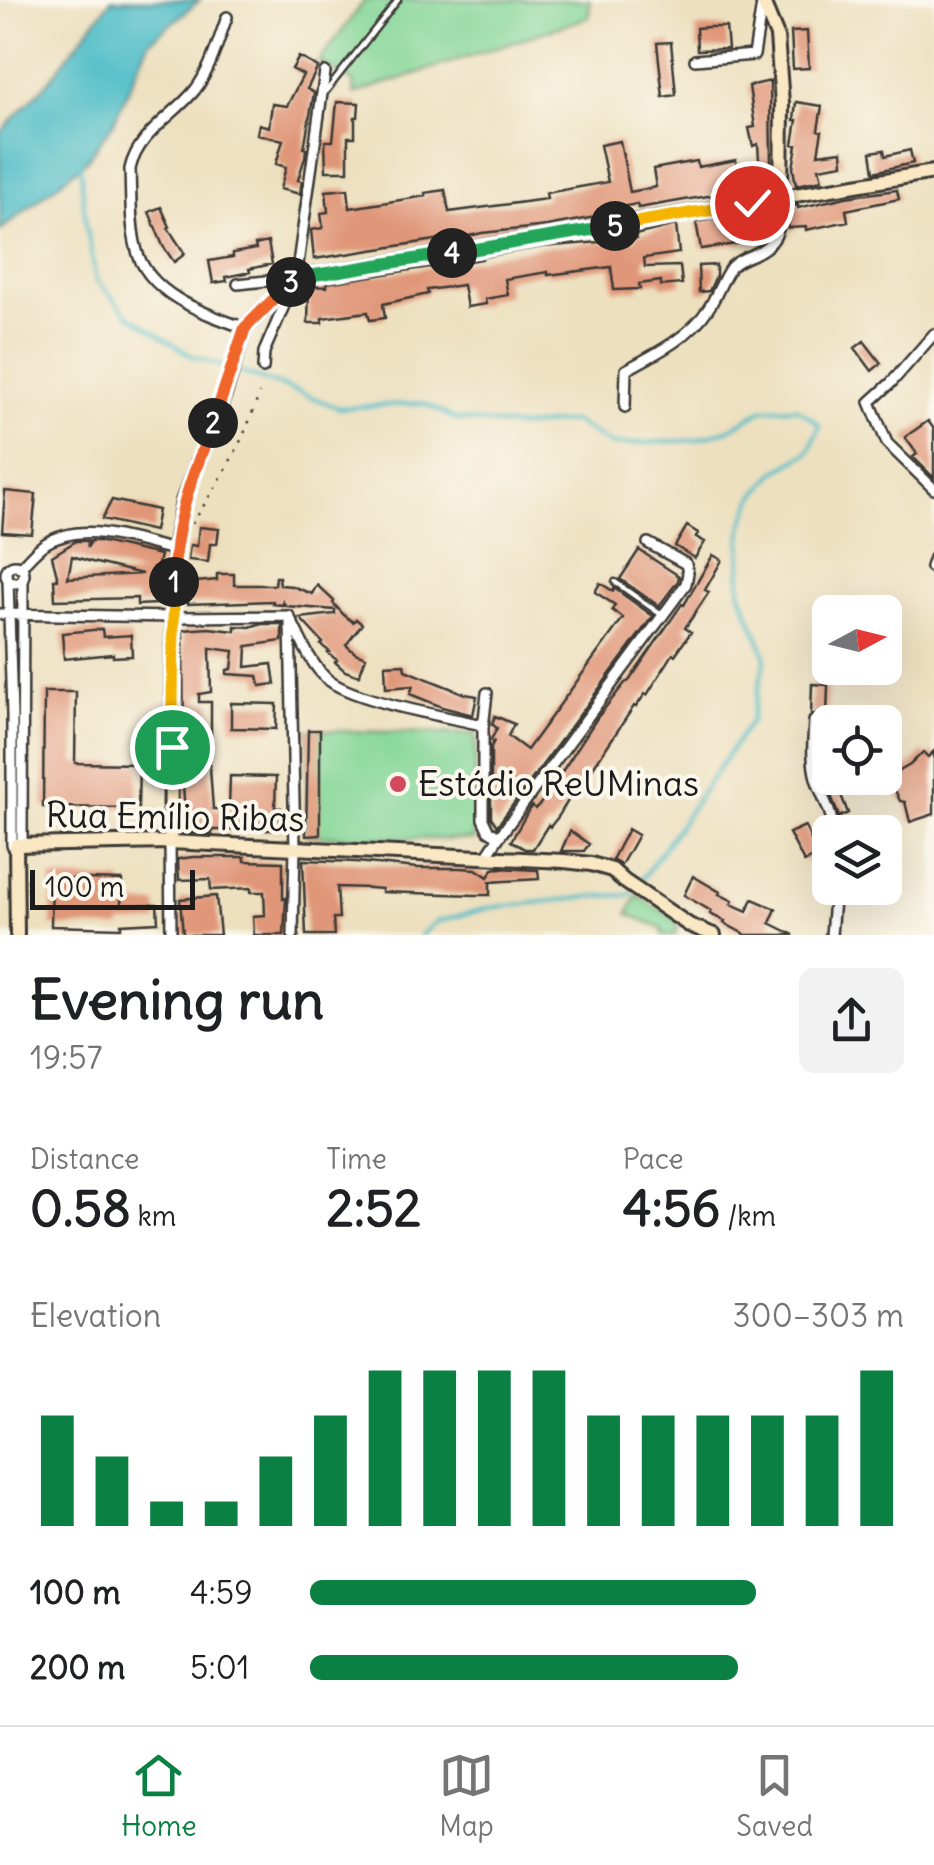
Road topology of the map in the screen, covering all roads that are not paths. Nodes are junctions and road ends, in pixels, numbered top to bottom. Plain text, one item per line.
1 (398, 0) edge
2 (762, 1) edge
3 (227, 17) dead end
4 (695, 60) dead end
5 (325, 72) dead end
6 (321, 98) junction
7 (934, 172) edge
8 (781, 198) junction
9 (296, 278) junction
10 (238, 284) dead end
11 (245, 328) junction
12 (934, 334) edge
13 (263, 368) dead end
14 (624, 407) dead end
15 (934, 489) edge
16 (648, 544) dead end
17 (174, 550) junction
18 (0, 556) edge
19 (934, 558) edge
20 (934, 569) edge
21 (18, 571) junction
22 (8, 580) junction
23 (614, 582) dead end
24 (5, 614) edge
25 (25, 614) junction
26 (290, 616) junction
27 (662, 616) junction
28 (174, 618) junction
29 (486, 694) dead end
30 (18, 716) junction
31 (483, 728) junction
32 (498, 837) junction
33 (170, 842) junction
34 (0, 845) edge
35 (17, 846) junction
36 (295, 847) junction
37 (485, 858) junction
38 (834, 905) edge
39 (688, 930) edge
40 (18, 935) edge
41 (170, 935) edge
42 (292, 935) edge
43 (714, 935) edge
44 (831, 935) edge

1 - 6 lane
2 - 4 street
2 - 8 street
3 - 11 street
5 - 6 street
6 - 9 street
7 - 8 street
8 - 9 street
8 - 14 street
9 - 10 street
9 - 11 street
9 - 13 street
11 - 17 street
12 - 15 street
16 - 27 street
17 - 21 street
17 - 28 street
18 - 21 street
19 - 20 street
21 - 22 street
21 - 22 street
21 - 25 street
22 - 24 street
23 - 27 lane
24 - 25 street
24 - 30 street
25 - 28 street
25 - 30 street
26 - 28 street
26 - 31 street
26 - 36 street
27 - 32 street
28 - 33 street
29 - 31 street
30 - 35 street
31 - 32 street
32 - 37 street
33 - 35 street, Rua Emílio Ribas
33 - 36 street, Rua Emílio Ribas
33 - 41 street
34 - 35 street, Rua Emílio Ribas
35 - 40 street
36 - 37 street, Rua Emílio Ribas
36 - 42 street
37 - 39 street, Rua Emílio Ribas
38 - 44 street
39 - 43 street, Rua Emílio Ribas

